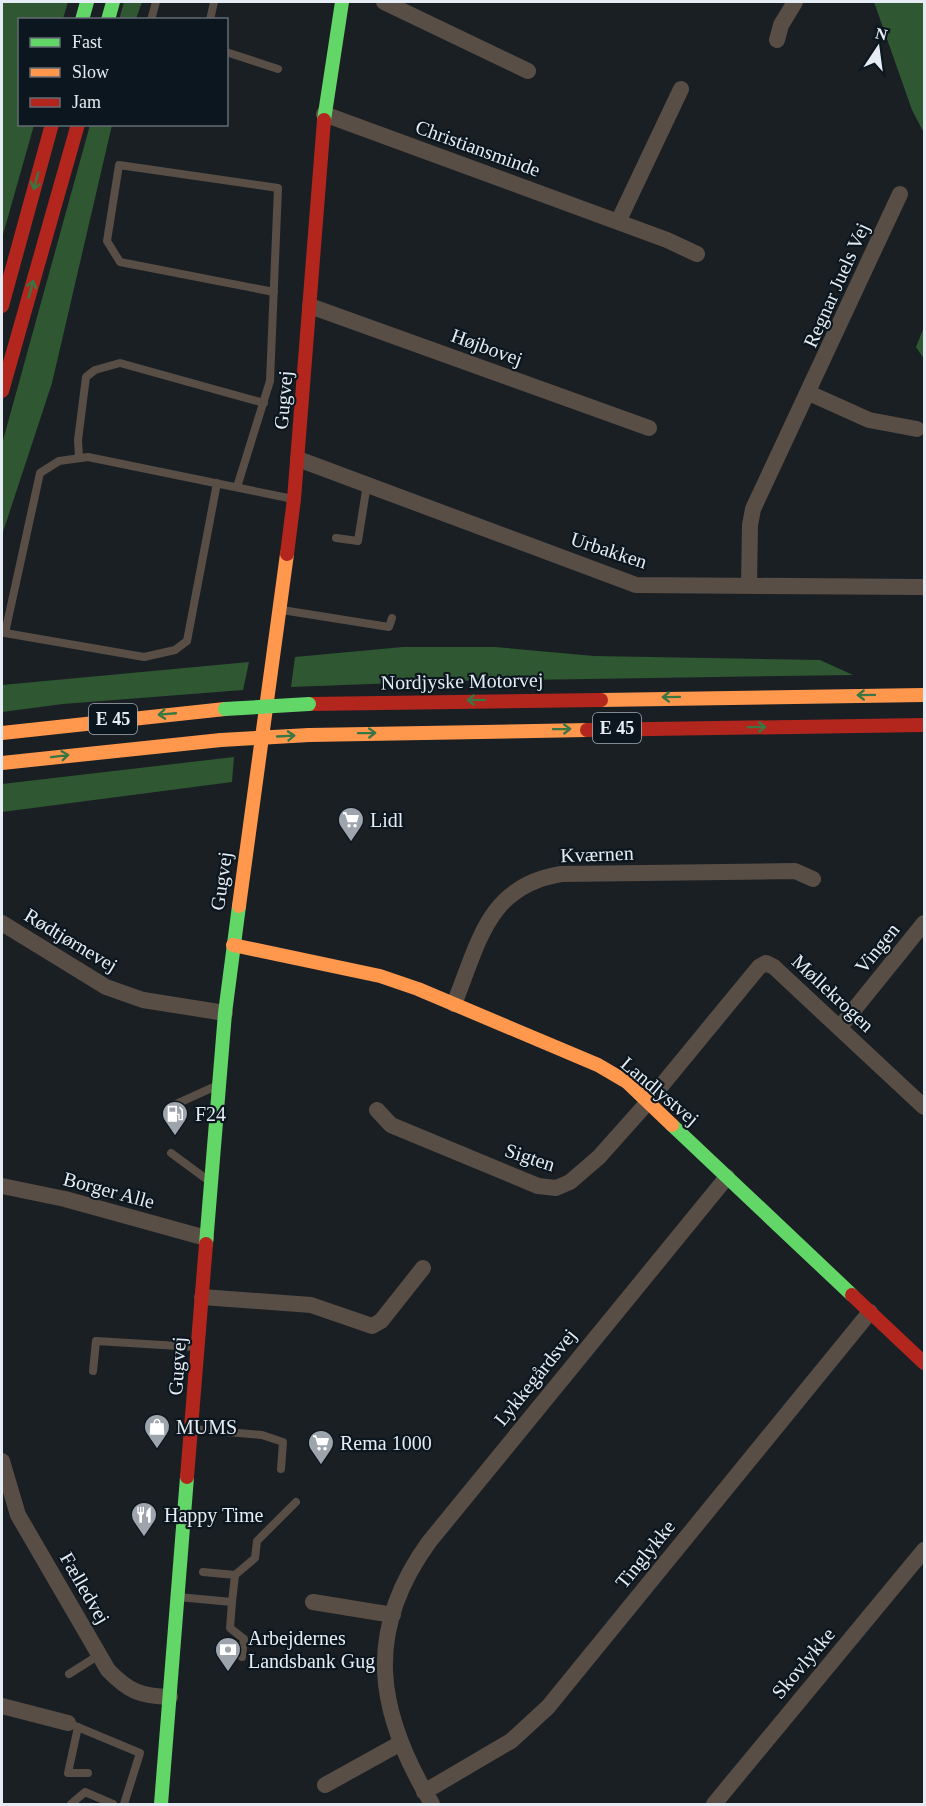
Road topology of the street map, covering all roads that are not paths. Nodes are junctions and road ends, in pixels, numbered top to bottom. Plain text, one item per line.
1 (87, 2) edge
2 (113, 2) edge
3 (156, 2) edge
4 (214, 2) edge
5 (342, 2) edge
6 (384, 2) edge
7 (795, 2) edge
8 (83, 18) edge
9 (109, 18) edge
10 (152, 18) edge
11 (210, 18) edge
12 (777, 40) dead end
13 (228, 53) edge
14 (278, 69) dead end
15 (528, 71) dead end
16 (681, 89) dead end
17 (324, 114) junction
18 (51, 126) edge
19 (77, 126) edge
20 (900, 194) dead end
21 (618, 222) junction
22 (697, 254) dead end
23 (274, 292) junction
24 (2, 306) edge
25 (310, 306) junction
26 (2, 391) edge
27 (810, 393) junction
28 (264, 403) junction
29 (649, 428) dead end
30 (917, 429) dead end
31 (80, 458) junction
32 (298, 459) junction
33 (217, 483) junction
34 (367, 484) junction
35 (237, 487) junction
36 (294, 499) junction
37 (336, 538) dead end
38 (749, 586) junction
39 (924, 587) edge
40 (278, 610) junction
41 (392, 618) dead end
42 (924, 695) edge
43 (924, 725) edge
44 (2, 733) edge
45 (2, 763) edge
46 (813, 879) dead end
47 (2, 923) edge
48 (924, 923) edge
49 (232, 945) junction
50 (454, 1004) junction
51 (225, 1013) junction
52 (840, 1027) junction
53 (219, 1085) junction
54 (648, 1102) junction
55 (924, 1107) edge
56 (377, 1110) dead end
57 (173, 1121) dead end
58 (171, 1153) dead end
59 (727, 1177) junction
60 (210, 1183) junction
61 (2, 1186) edge
62 (206, 1238) junction
63 (423, 1268) dead end
64 (202, 1297) junction
65 (870, 1312) junction
66 (198, 1347) junction
67 (924, 1363) edge
68 (93, 1371) dead end
69 (192, 1428) junction
70 (2, 1461) edge
71 (281, 1470) dead end
72 (296, 1502) dead end
73 (924, 1550) edge
74 (203, 1572) dead end
75 (235, 1575) junction
76 (178, 1597) junction
77 (232, 1602) junction
78 (313, 1602) dead end
79 (393, 1615) junction
80 (99, 1655) junction
81 (243, 1657) dead end
82 (69, 1674) dead end
83 (170, 1697) junction
84 (2, 1706) edge
85 (73, 1725) junction
86 (399, 1744) junction
87 (162, 1768) junction
88 (88, 1773) dead end
89 (325, 1785) dead end
90 (428, 1798) edge
91 (71, 1804) edge
92 (113, 1804) edge
93 (124, 1804) edge
94 (148, 1804) edge
95 (161, 1804) edge
96 (714, 1804) edge

1 - 8 main road
2 - 9 main road
3 - 10 lane
4 - 11 lane
5 - 17 main road, Gugvej
6 - 15 street
7 - 12 street
13 - 14 lane
16 - 21 street
17 - 21 street, Christiansminde
17 - 25 main road, Gugvej
18 -> 24 main road
26 -> 19 main road
20 - 27 street, Regnar Juels Vej
21 - 22 street, Christiansminde
23 - 23 lane
23 - 28 lane
25 - 29 street, Højbovej
25 - 32 main road, Gugvej
27 - 30 street
27 - 38 street, Regnar Juels Vej
28 - 31 lane
28 - 35 lane
31 - 33 lane
31 - 33 lane
32 - 34 street, Urbakken
32 - 36 main road, Gugvej
33 - 35 lane
34 - 37 lane
34 - 38 street, Urbakken
35 - 36 lane
36 - 40 main road, Gugvej
38 - 39 street, Urbakken
40 - 41 lane
40 - 49 main road, Gugvej
42 -> 44 main road, Nordjyske Motorvej / E 45, bridge
45 -> 43 main road, E 45, bridge
46 - 50 street, Kværnen
47 - 51 street, Rødtjørnevej
48 - 52 street, Vingen
49 - 50 main road, Landlystvej
49 - 51 main road, Gugvej
50 - 54 main road, Landlystvej
51 - 53 main road, Gugvej
52 - 54 street, Møllekrogen
52 - 55 street, Møllekrogen
53 - 57 lane
53 - 60 main road, Gugvej
54 - 56 street, Sigten
54 - 59 main road, Landlystvej
58 - 60 lane
59 - 65 main road, Landlystvej
59 - 79 street, Lykkegårdsvej
60 - 62 main road, Gugvej
61 - 62 street, Borger Alle
62 - 64 main road, Gugvej
63 - 64 street
64 - 66 main road, Gugvej
65 - 67 main road, Landlystvej
65 - 90 street, Tinglykke
66 - 68 lane
66 - 69 main road, Gugvej
69 - 71 lane
69 - 76 main road, Gugvej
70 - 80 street, Fælledvej
72 - 75 lane
73 - 96 street, Skovlykke
74 - 75 lane
75 - 77 lane
76 - 77 lane
76 - 83 main road, Gugvej
77 - 81 lane
78 - 79 street
79 - 86 street, Lykkegårdsvej
80 - 82 lane
80 - 83 street, Fælledvej
83 - 87 main road, Gugvej
84 - 85 street
85 - 88 lane
85 - 93 lane
86 - 89 street
86 - 90 street, Lykkegårdsvej
87 - 94 main road, Gugvej
87 - 95 main road, Gugvej
91 - 92 lane

